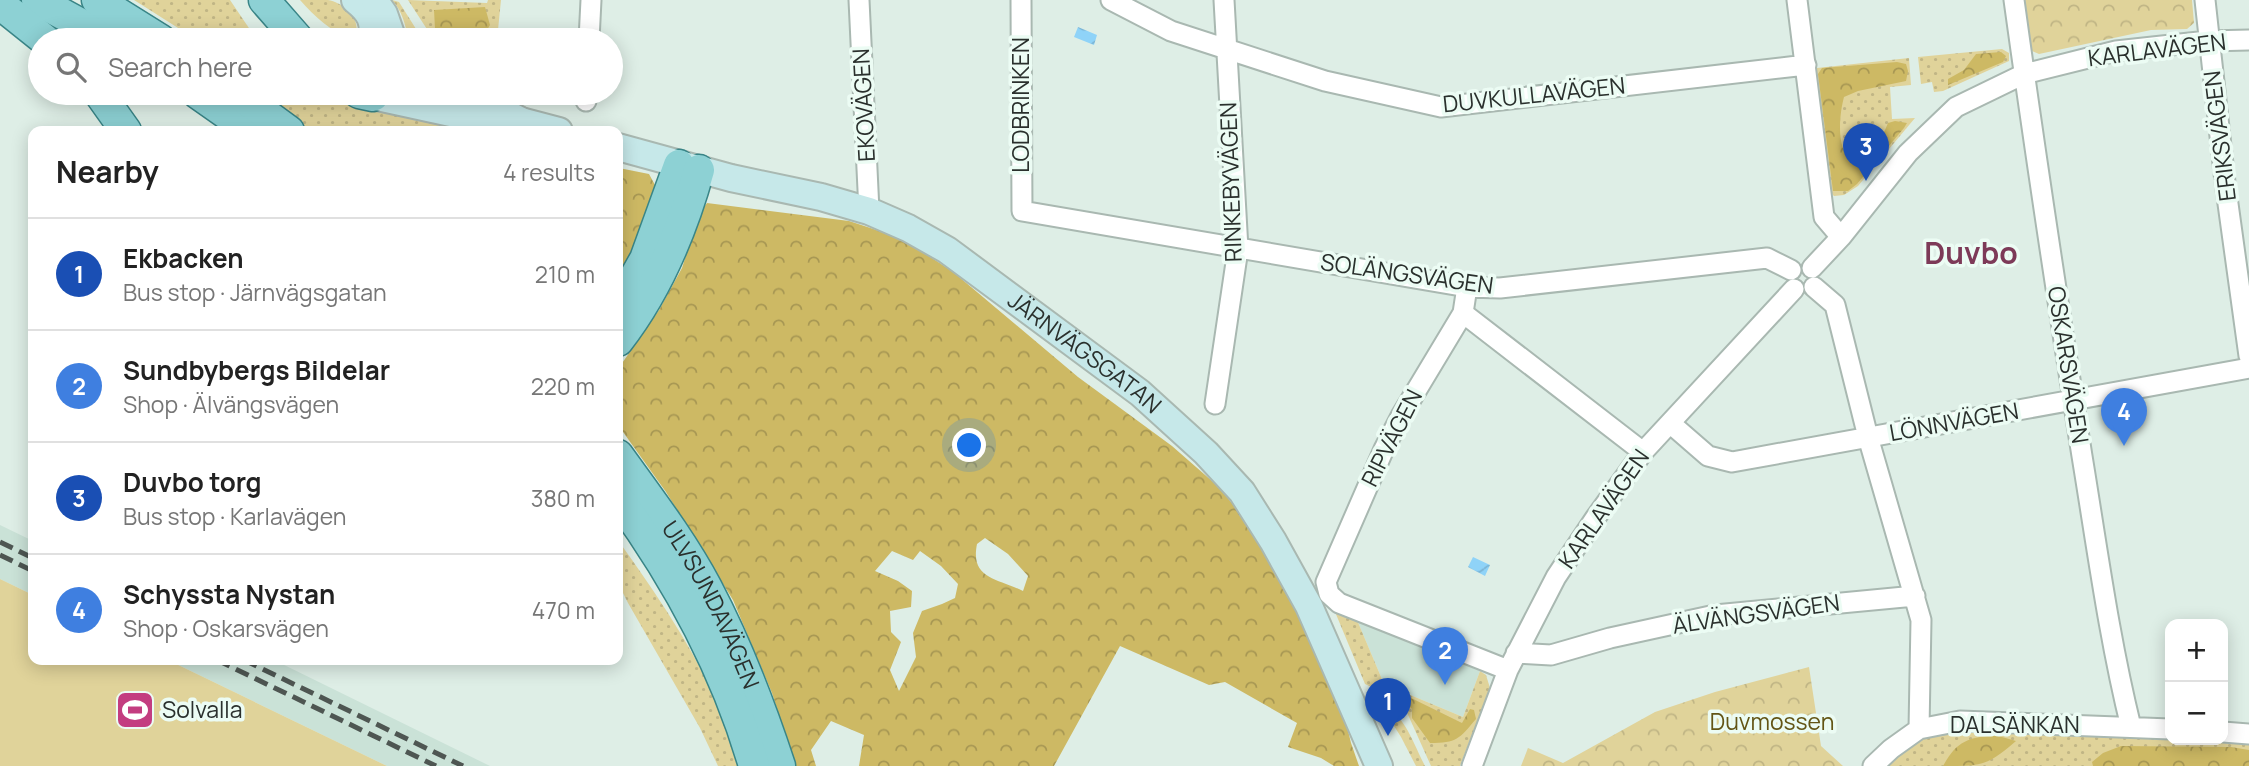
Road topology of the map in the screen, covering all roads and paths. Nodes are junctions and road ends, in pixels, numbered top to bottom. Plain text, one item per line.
1 (37, 0) edge
2 (97, 0) edge
3 (119, 0) edge
4 (244, 0) edge
5 (264, 0) edge
6 (355, 0) edge
7 (374, 0) edge
8 (591, 0) edge
9 (859, 0) edge
10 (1021, 0) edge
11 (1111, 0) edge
12 (1224, 0) edge
13 (1797, 0) edge
14 (2014, 0) edge
15 (2205, 0) edge
16 (0, 4) edge
17 (30, 28) edge
18 (88, 28) edge
19 (143, 28) edge
20 (147, 28) edge
21 (263, 28) edge
22 (288, 28) edge
23 (372, 28) edge
24 (389, 28) edge
25 (590, 28) edge
26 (2249, 40) edge
27 (2208, 41) junction
28 (1226, 48) junction
29 (1805, 65) junction
30 (2024, 74) junction
31 (108, 105) edge
32 (214, 105) edge
33 (253, 105) edge
34 (418, 105) edge
35 (491, 105) edge
36 (521, 121) junction
37 (122, 126) edge
38 (244, 126) edge
39 (282, 126) edge
40 (540, 126) edge
41 (623, 148) edge
42 (689, 167) junction
43 (869, 211) junction
44 (1023, 211) joint
45 (1841, 237) junction
46 (1238, 248) junction
47 (1791, 270) junction
48 (1813, 277) junction
49 (1467, 287) junction
50 (1794, 289) junction
51 (623, 298) edge
52 (1463, 313) junction
53 (623, 335) edge
54 (2249, 356) edge
55 (2249, 368) edge
56 (2073, 401) junction
57 (1215, 404) dead end
58 (1670, 424) junction
59 (1868, 437) junction
60 (1643, 452) junction
61 (623, 462) edge
62 (623, 505) edge
63 (1329, 594) joint
64 (1915, 596) junction
65 (1512, 662) junction
66 (2131, 727) junction
67 (1919, 729) junction
68 (2165, 729) edge
69 (2228, 732) edge
70 (2249, 734) edge
71 (764, 757) edge
72 (1379, 766) edge
73 (1472, 766) edge
74 (1873, 766) edge

1 - 18 main road
2 - 19 main road
3 - 20 main road
4 - 21 main road
5 - 22 main road
6 - 23 street
7 - 24 street
8 - 25 street
9 - 43 street, EKOVÄGEN
10 - 44 street, LODBRINKEN
11 - 28 street, DUVKULLAVÄGEN
12 - 28 street, RINKEBYVÄGEN
13 - 29 street
14 - 30 street, OSKARSVÄGEN
15 - 27 street, ERIKSVÄGEN
16 - 17 main road
26 - 27 street, KARLAVÄGEN
27 - 30 street, KARLAVÄGEN
27 - 54 street, ERIKSVÄGEN
28 - 29 street, DUVKULLAVÄGEN
28 - 46 street, RINKEBYVÄGEN
29 - 45 street
30 - 45 street, KARLAVÄGEN
30 - 56 street, OSKARSVÄGEN
31 - 37 main road
32 - 38 main road
33 - 39 main road
34 - 36 street
35 - 36 street
36 - 40 street
41 - 42 street, JÄRNVÄGSGATAN
42 - 43 street, JÄRNVÄGSGATAN
42 - 51 main road
42 - 53 main road
43 - 72 street, JÄRNVÄGSGATAN
44 - 46 street, SOLÄNGSVÄGEN
45 - 48 street, KARLAVÄGEN
46 - 49 street, SOLÄNGSVÄGEN
46 - 57 street, RINKEBYVÄGEN
47 - 48 street
47 - 49 street, SOLÄNGSVÄGEN
47 - 50 street
48 - 50 street
48 - 59 street
49 - 52 street, RIPVÄGEN
50 - 58 street, KARLAVÄGEN
52 - 60 street
52 - 63 street, RIPVÄGEN
55 - 56 street, LÖNNVÄGEN
56 - 59 street, LÖNNVÄGEN
56 - 66 street, OSKARSVÄGEN
58 - 59 street, LÖNNVÄGEN
58 - 60 street, KARLAVÄGEN
59 - 64 street
60 - 65 street, KARLAVÄGEN
61 - 71 main road, ULVSUNDAVÄGEN
62 - 71 main road, ULVSUNDAVÄGEN
63 - 65 street, ÄLVÄNGSVÄGEN
64 - 65 street, ÄLVÄNGSVÄGEN
64 - 67 street
65 - 73 street, KARLAVÄGEN
66 - 67 street, DALSÄNKAN
66 - 68 street, DALSÄNKAN
67 - 74 street, DALSÄNKAN
69 - 70 street

